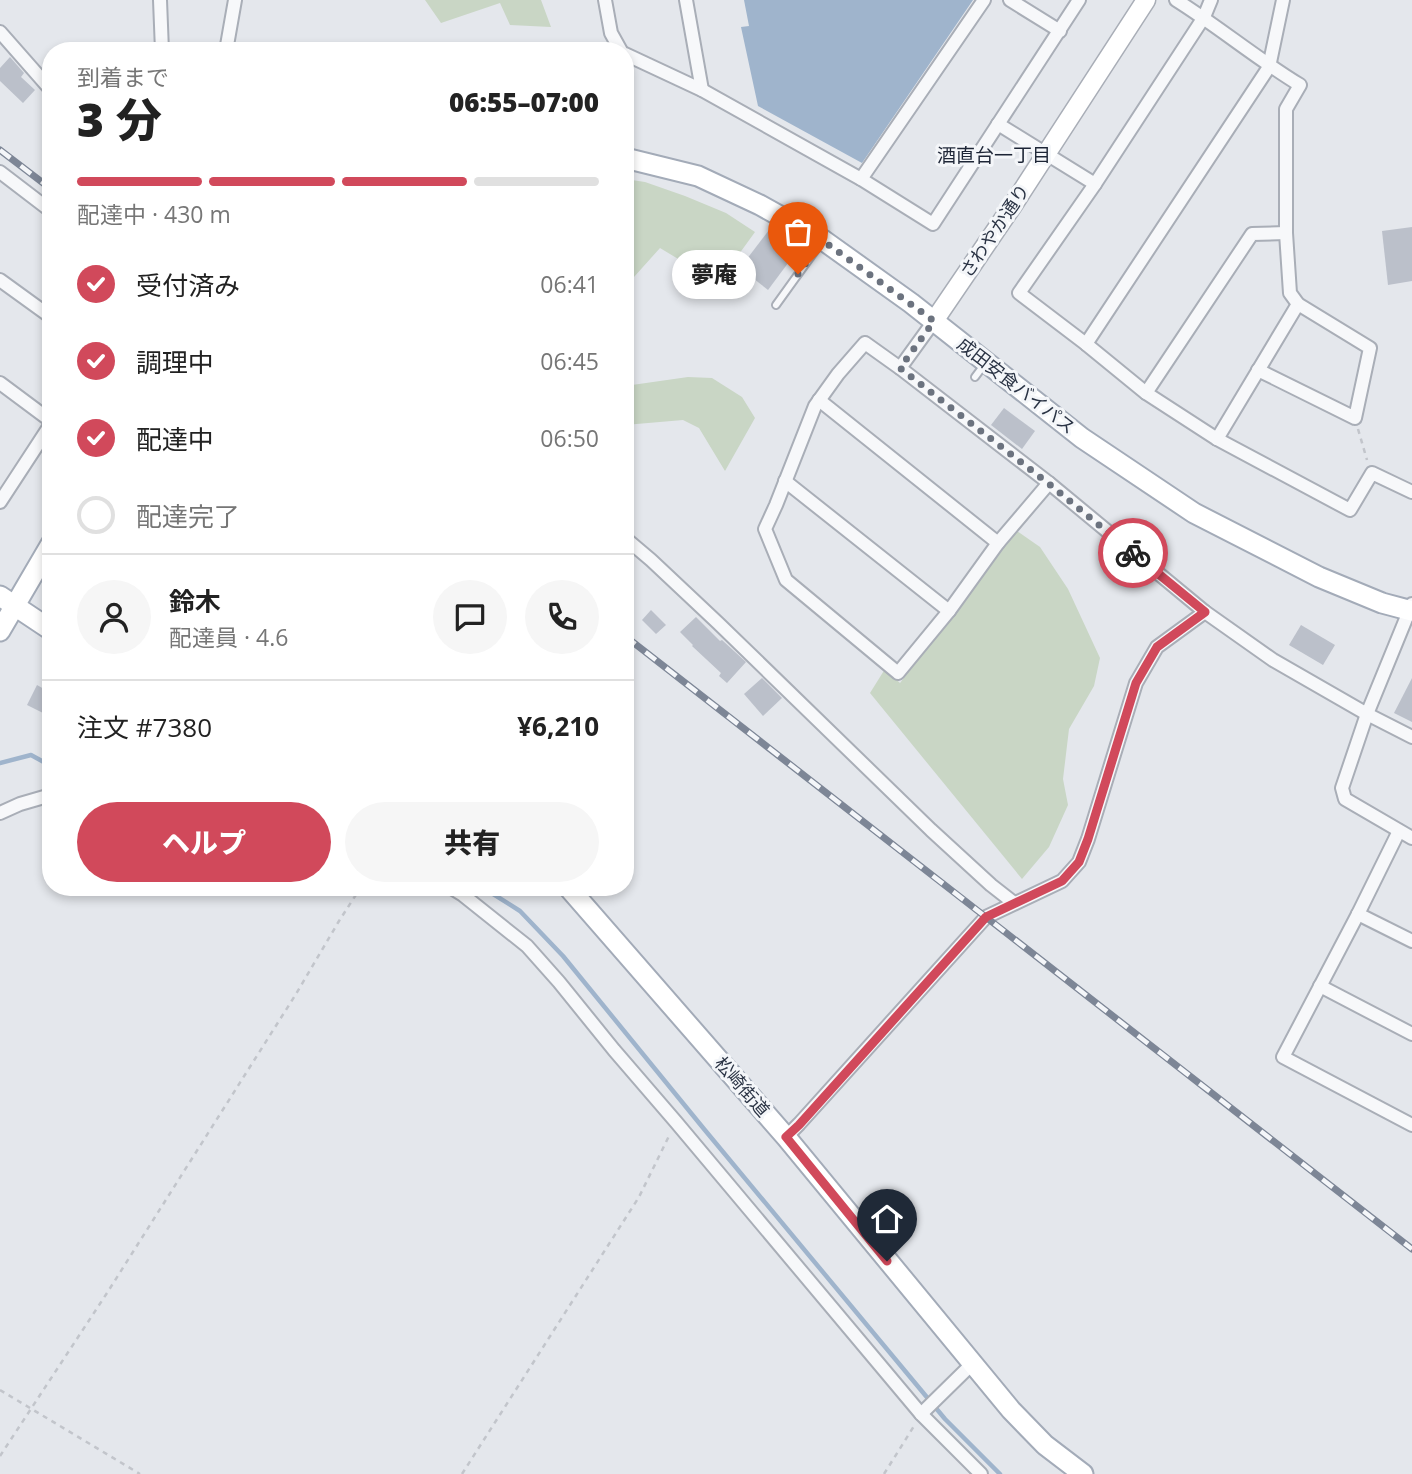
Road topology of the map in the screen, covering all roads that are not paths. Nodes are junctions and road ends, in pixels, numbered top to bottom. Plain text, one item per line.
1 (160, 0) edge
2 (235, 0) edge
3 (605, 0) edge
4 (686, 0) edge
5 (984, 0) edge
6 (1010, 0) edge
7 (1079, 0) edge
8 (1146, 0) edge
9 (1176, 0) edge
10 (1211, 0) edge
11 (1283, 0) edge
12 (1204, 18) junction
13 (1059, 31) junction
14 (0, 33) edge
15 (162, 42) edge
16 (228, 42) edge
17 (617, 42) edge
18 (634, 57) edge
19 (1269, 67) junction
20 (42, 80) edge
21 (702, 90) junction
22 (998, 124) junction
23 (1046, 155) junction
24 (634, 160) edge
25 (3, 179) edge
26 (861, 179) junction
27 (1095, 184) junction
28 (42, 205) edge
29 (1286, 233) junction
30 (822, 240) junction
31 (0, 279) edge
32 (776, 304) dead end
33 (1298, 304) junction
34 (42, 310) edge
35 (934, 321) junction
36 (1086, 344) junction
37 (900, 368) junction
38 (1258, 370) junction
39 (0, 383) edge
40 (1146, 393) junction
41 (819, 400) junction
42 (42, 416) edge
43 (42, 435) edge
44 (1217, 439) junction
45 (785, 481) junction
46 (1049, 484) junction
47 (4, 486) edge
48 (1412, 492) edge
49 (0, 502) edge
50 (998, 543) junction
51 (634, 546) edge
52 (42, 556) edge
53 (7, 601) edge
54 (1411, 608) edge
55 (949, 611) junction
56 (1205, 612) junction
57 (42, 624) edge
58 (0, 631) edge
59 (1367, 714) junction
60 (1412, 737) edge
61 (42, 798) edge
62 (0, 813) edge
63 (1399, 831) junction
64 (1412, 838) edge
65 (464, 896) edge
66 (576, 896) edge
67 (1014, 903) junction
68 (1358, 914) junction
69 (1412, 941) edge
70 (1320, 986) junction
71 (1412, 1034) edge
72 (1412, 1125) edge
73 (786, 1137) junction
74 (972, 1364) junction
75 (923, 1412) junction
76 (981, 1474) edge
77 (1083, 1474) edge

1 - 15 street
2 - 16 street
3 - 17 street
4 - 21 street
5 - 26 street
6 - 13 street
7 - 13 street
8 - 23 street, さわやか通り
9 - 12 street
10 - 12 street
11 - 19 street
12 - 19 street
12 - 27 street
13 - 22 street
14 - 20 street
18 - 21 street
19 - 29 street
19 - 36 street
21 - 26 street
22 - 23 street
22 - 26 street
23 - 27 street
23 - 35 street, さわやか通り
24 - 30 main road, 成田安食バイパス
25 - 28 street
27 - 36 street
29 - 33 street
29 - 40 street
30 - 32 lane
30 - 35 main road, 成田安食バイパス
31 - 34 street
33 - 38 street
33 - 38 street
35 - 37 street
35 - 54 main road, 成田安食バイパス
36 - 40 street
37 - 41 street
37 - 46 street
38 - 44 street
39 - 42 street
40 - 44 street
41 - 45 street
41 - 50 street
43 - 47 street
44 - 48 street
45 - 55 street
45 - 55 street
46 - 50 street
46 - 56 street
47 - 49 street
50 - 55 street
51 - 67 street
52 - 53 main road
53 - 57 main road
53 - 58 main road
54 - 59 street
56 - 59 street
56 - 67 street
59 - 60 street
59 - 63 street
61 - 62 street
63 - 64 street
63 - 68 street
65 - 75 street
66 - 73 main road, 松崎街道
67 - 73 street
68 - 69 street
68 - 70 street
70 - 71 street
70 - 72 street
73 - 74 main road, 松崎街道
74 - 75 street
74 - 77 main road, 松崎街道
75 - 76 street

